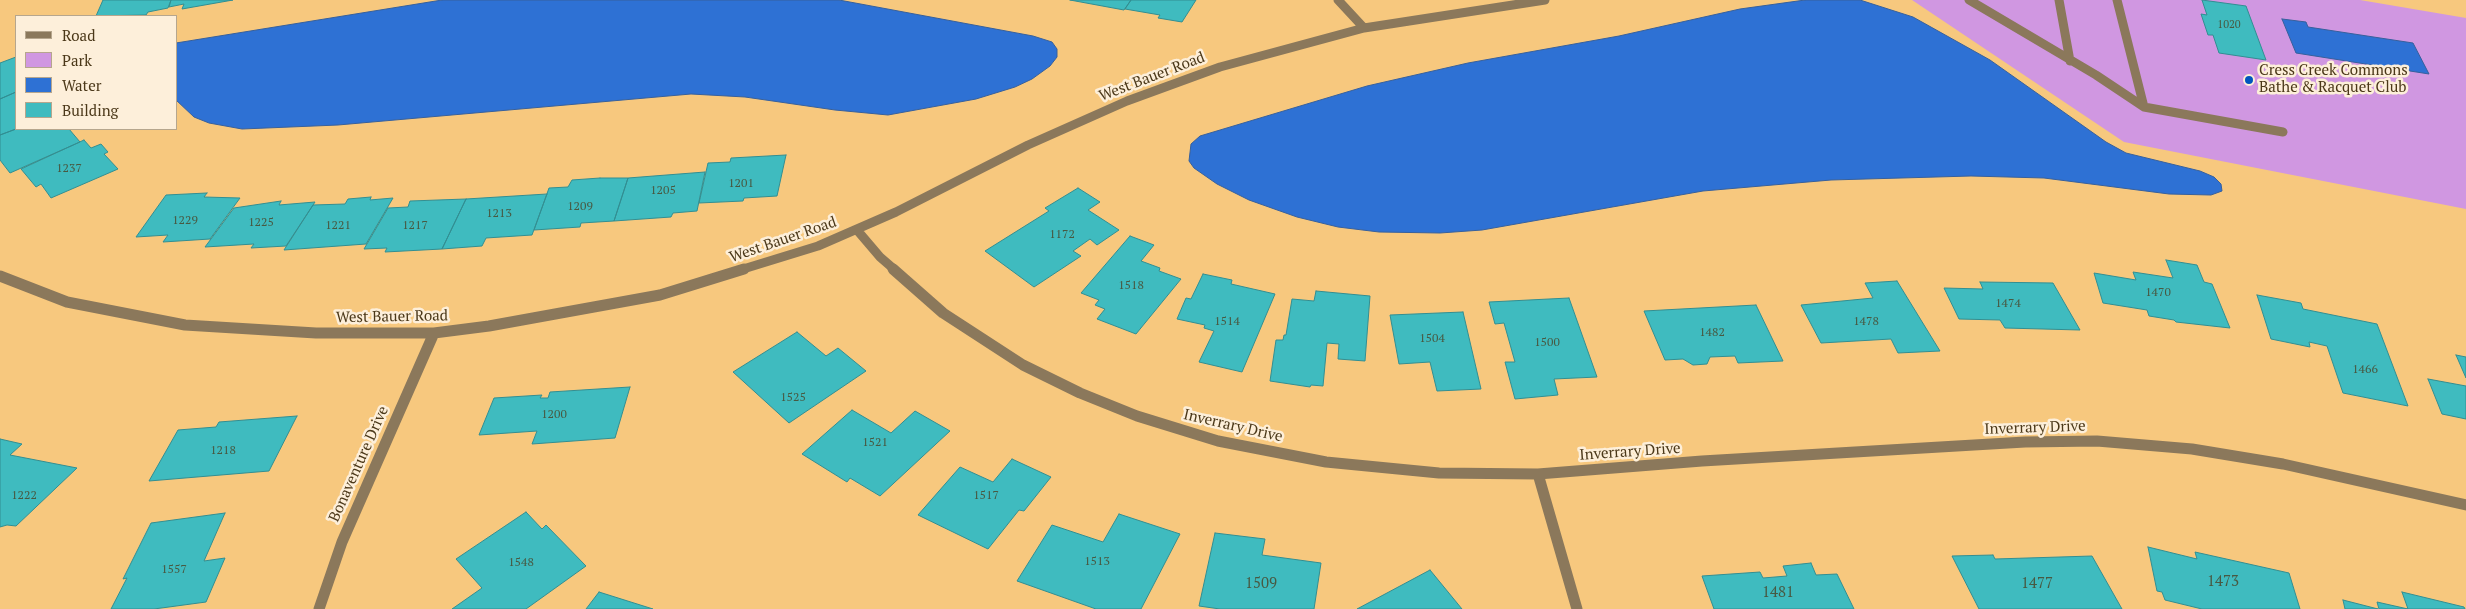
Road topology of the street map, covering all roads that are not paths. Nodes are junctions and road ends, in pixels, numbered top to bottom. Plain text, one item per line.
1 (1338, 0) edge
2 (1545, 0) edge
3 (1968, 0) edge
4 (2059, 0) edge
5 (2117, 0) edge
6 (1364, 28) junction
7 (2070, 61) junction
8 (2144, 107) junction
9 (2283, 132) dead end
10 (857, 230) junction
11 (0, 276) edge
12 (434, 333) junction
13 (1538, 474) junction
14 (2466, 505) edge
15 (319, 609) edge
16 (1577, 609) edge

1 - 6 street
2 - 6 street, West Bauer Road
3 - 7 street
4 - 7 street
5 - 8 street
6 - 10 street, West Bauer Road
7 - 8 street
8 - 9 street
10 - 12 street, West Bauer Road
10 - 13 street, Inverrary Drive
11 - 12 street, West Bauer Road
12 - 15 street, Bonaventure Drive
13 - 14 street, Inverrary Drive
13 - 16 street

